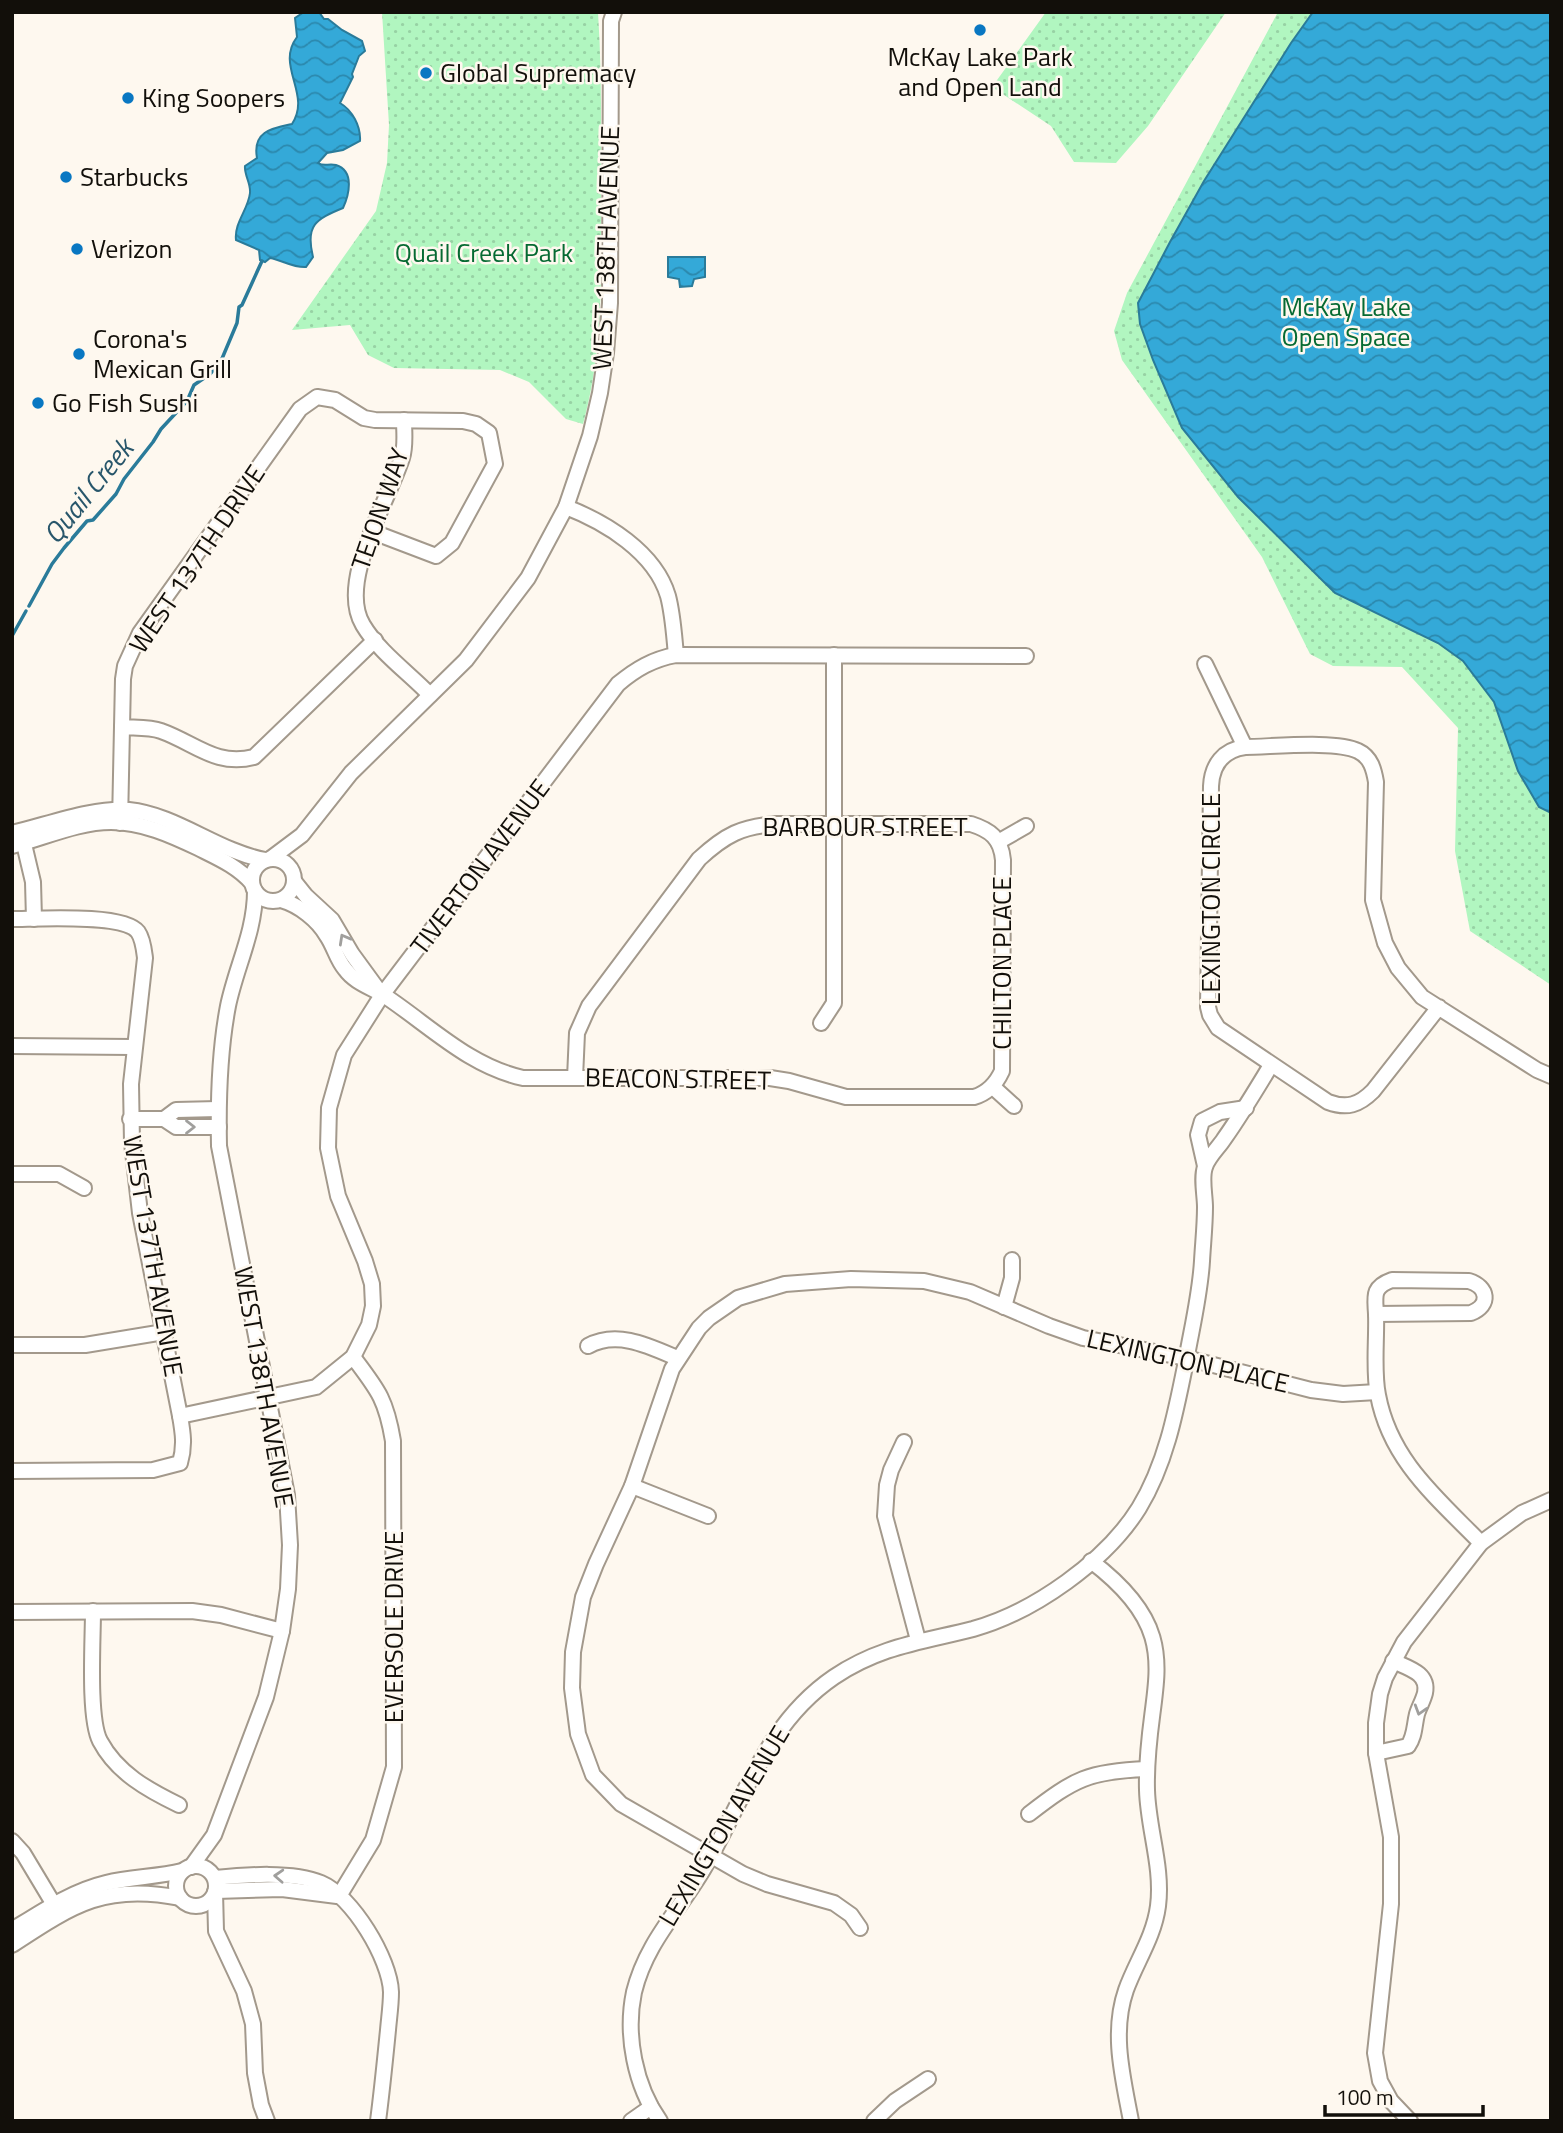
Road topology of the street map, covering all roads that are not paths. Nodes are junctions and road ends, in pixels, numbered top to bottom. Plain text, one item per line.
1 (610, 15) edge
2 (404, 420) junction
3 (566, 507) junction
4 (373, 531) junction
5 (375, 640) junction
6 (676, 655) junction
7 (834, 655) junction
8 (1026, 656) dead end
9 (1205, 664) dead end
10 (430, 695) junction
11 (122, 727) junction
12 (1244, 747) junction
13 (121, 817) junction
14 (833, 825) junction
15 (1026, 826) dead end
16 (12, 833) edge
17 (302, 835) junction
18 (998, 842) junction
19 (18, 845) edge
20 (268, 860) junction
21 (294, 878) junction
22 (253, 887) junction
23 (278, 901) junction
24 (12, 919) edge
25 (34, 919) junction
26 (250, 934) junction
27 (382, 995) junction
28 (1439, 1007) junction
29 (821, 1023) dead end
30 (12, 1046) edge
31 (133, 1046) junction
32 (1271, 1065) junction
33 (1551, 1076) edge
34 (575, 1077) junction
35 (993, 1087) junction
36 (1013, 1106) dead end
37 (1246, 1108) junction
38 (218, 1109) junction
39 (130, 1119) junction
40 (164, 1119) junction
41 (219, 1127) junction
42 (1205, 1166) junction
43 (12, 1174) edge
44 (84, 1188) dead end
45 (1012, 1260) dead end
46 (1004, 1307) junction
47 (1376, 1314) junction
48 (164, 1332) junction
49 (12, 1345) edge
50 (588, 1346) dead end
51 (353, 1357) junction
52 (677, 1358) junction
53 (1186, 1359) junction
54 (1377, 1392) junction
55 (269, 1398) junction
56 (180, 1416) junction
57 (904, 1442) dead end
58 (12, 1471) edge
59 (632, 1486) junction
60 (1551, 1500) edge
61 (708, 1516) dead end
62 (1481, 1543) junction
63 (1091, 1561) junction
64 (93, 1611) junction
65 (12, 1612) edge
66 (282, 1631) junction
67 (918, 1640) junction
68 (1393, 1661) junction
69 (1376, 1753) junction
70 (1147, 1769) junction
71 (179, 1805) dead end
72 (1030, 1814) dead end
73 (214, 1835) junction
74 (12, 1841) edge
75 (711, 1857) junction
76 (186, 1869) junction
77 (214, 1883) junction
78 (339, 1896) junction
79 (180, 1898) junction
80 (194, 1906) junction
81 (57, 1910) junction
82 (860, 1928) dead end
83 (12, 1930) edge
84 (216, 1931) junction
85 (12, 1945) edge
86 (928, 2079) dead end
87 (651, 2107) junction
88 (267, 2121) edge
89 (378, 2121) edge
90 (631, 2121) edge
91 (660, 2121) edge
92 (874, 2121) edge
93 (1131, 2121) edge
94 (1410, 2121) edge

1 - 3 street, WEST 138TH AVENUE
2 - 4 street, TEJON WAY
2 - 4 street
2 - 11 street, WEST 137TH DRIVE
3 - 6 street
3 - 10 street, WEST 138TH AVENUE
4 - 5 street, TEJON WAY
5 - 10 street, TEJON WAY
5 - 11 street
6 - 7 street, TIVERTON AVENUE
6 - 27 street, TIVERTON AVENUE
7 - 8 street, TIVERTON AVENUE
7 - 14 street
9 - 12 street
10 - 17 street, WEST 138TH AVENUE
11 - 13 street, WEST 137TH DRIVE
12 - 28 street
12 - 32 street, LEXINGTON CIRCLE
13 - 16 street
13 - 19 street
13 - 20 street
13 - 22 street
14 - 18 street, BARBOUR STREET
14 - 29 street
14 - 34 street, BARBOUR STREET
15 - 18 street, CHILTON PLACE
17 - 20 street, WEST 138TH AVENUE
17 - 21 street, WEST 138TH AVENUE
18 - 35 street, CHILTON PLACE
19 - 25 street
20 - 21 street
20 - 22 street
21 - 23 street
27 -> 21 street, BEACON STREET
22 - 23 street
22 - 26 street, WEST 138TH AVENUE
23 - 26 street, WEST 138TH AVENUE
23 - 27 street, BEACON STREET
24 - 25 street
25 - 31 street, WEST 137TH AVENUE
26 - 38 street, WEST 138TH AVENUE
27 - 34 street, BEACON STREET
27 - 51 street, TIVERTON AVENUE
28 - 32 street, LEXINGTON CIRCLE
28 - 33 street
30 - 31 street
31 - 39 street, WEST 137TH AVENUE
32 - 37 street
34 - 35 street, BEACON STREET
35 - 36 street, CHILTON PLACE
37 - 42 street
37 - 42 street, LEXINGTON AVENUE
38 - 40 street
38 - 41 street, WEST 138TH AVENUE
39 - 40 street
39 - 48 street, WEST 137TH AVENUE
40 -> 41 street
41 - 55 street, WEST 138TH AVENUE
42 - 53 street, LEXINGTON AVENUE
43 - 44 street
45 - 46 street
46 - 52 street, LEXINGTON PLACE
46 - 53 street, LEXINGTON PLACE
47 - 47 street
47 - 54 street
48 - 49 street
48 - 56 street, WEST 137TH AVENUE
50 - 52 street
51 - 55 street, TIVERTON AVENUE
51 - 78 street, EVERSOLE DRIVE
52 - 59 street, LEXINGTON PLACE
53 - 54 street, LEXINGTON PLACE
53 - 63 street, LEXINGTON AVENUE
54 - 62 street
55 - 56 street, TIVERTON AVENUE
55 - 66 street, WEST 138TH AVENUE
56 - 58 street, WEST 137TH AVENUE
57 - 67 street
59 - 61 street
59 - 75 street, LEXINGTON PLACE
60 - 62 street
62 - 68 street
63 - 67 street, LEXINGTON AVENUE
63 - 70 street
64 - 65 street
64 - 66 street
64 - 71 street
66 - 73 street, WEST 138TH AVENUE
67 - 75 street, LEXINGTON AVENUE
68 - 69 street
68 -> 69 street
69 - 94 street
70 - 72 street
70 - 93 street
73 - 76 street, WEST 138TH AVENUE
73 - 77 street, WEST 138TH AVENUE
74 - 81 street
75 - 82 street, LEXINGTON PLACE
75 - 87 street, LEXINGTON AVENUE
76 - 77 street
76 - 79 street
76 - 81 street
77 - 78 street
77 - 80 street
77 - 84 street, WEST 138TH AVENUE
78 - 89 street
79 - 80 street
79 - 81 street
80 - 84 street, WEST 138TH AVENUE
81 - 83 street
81 - 85 street
84 - 88 street, WEST 138TH AVENUE
86 - 92 street
87 - 90 street
87 - 91 street, LEXINGTON AVENUE

